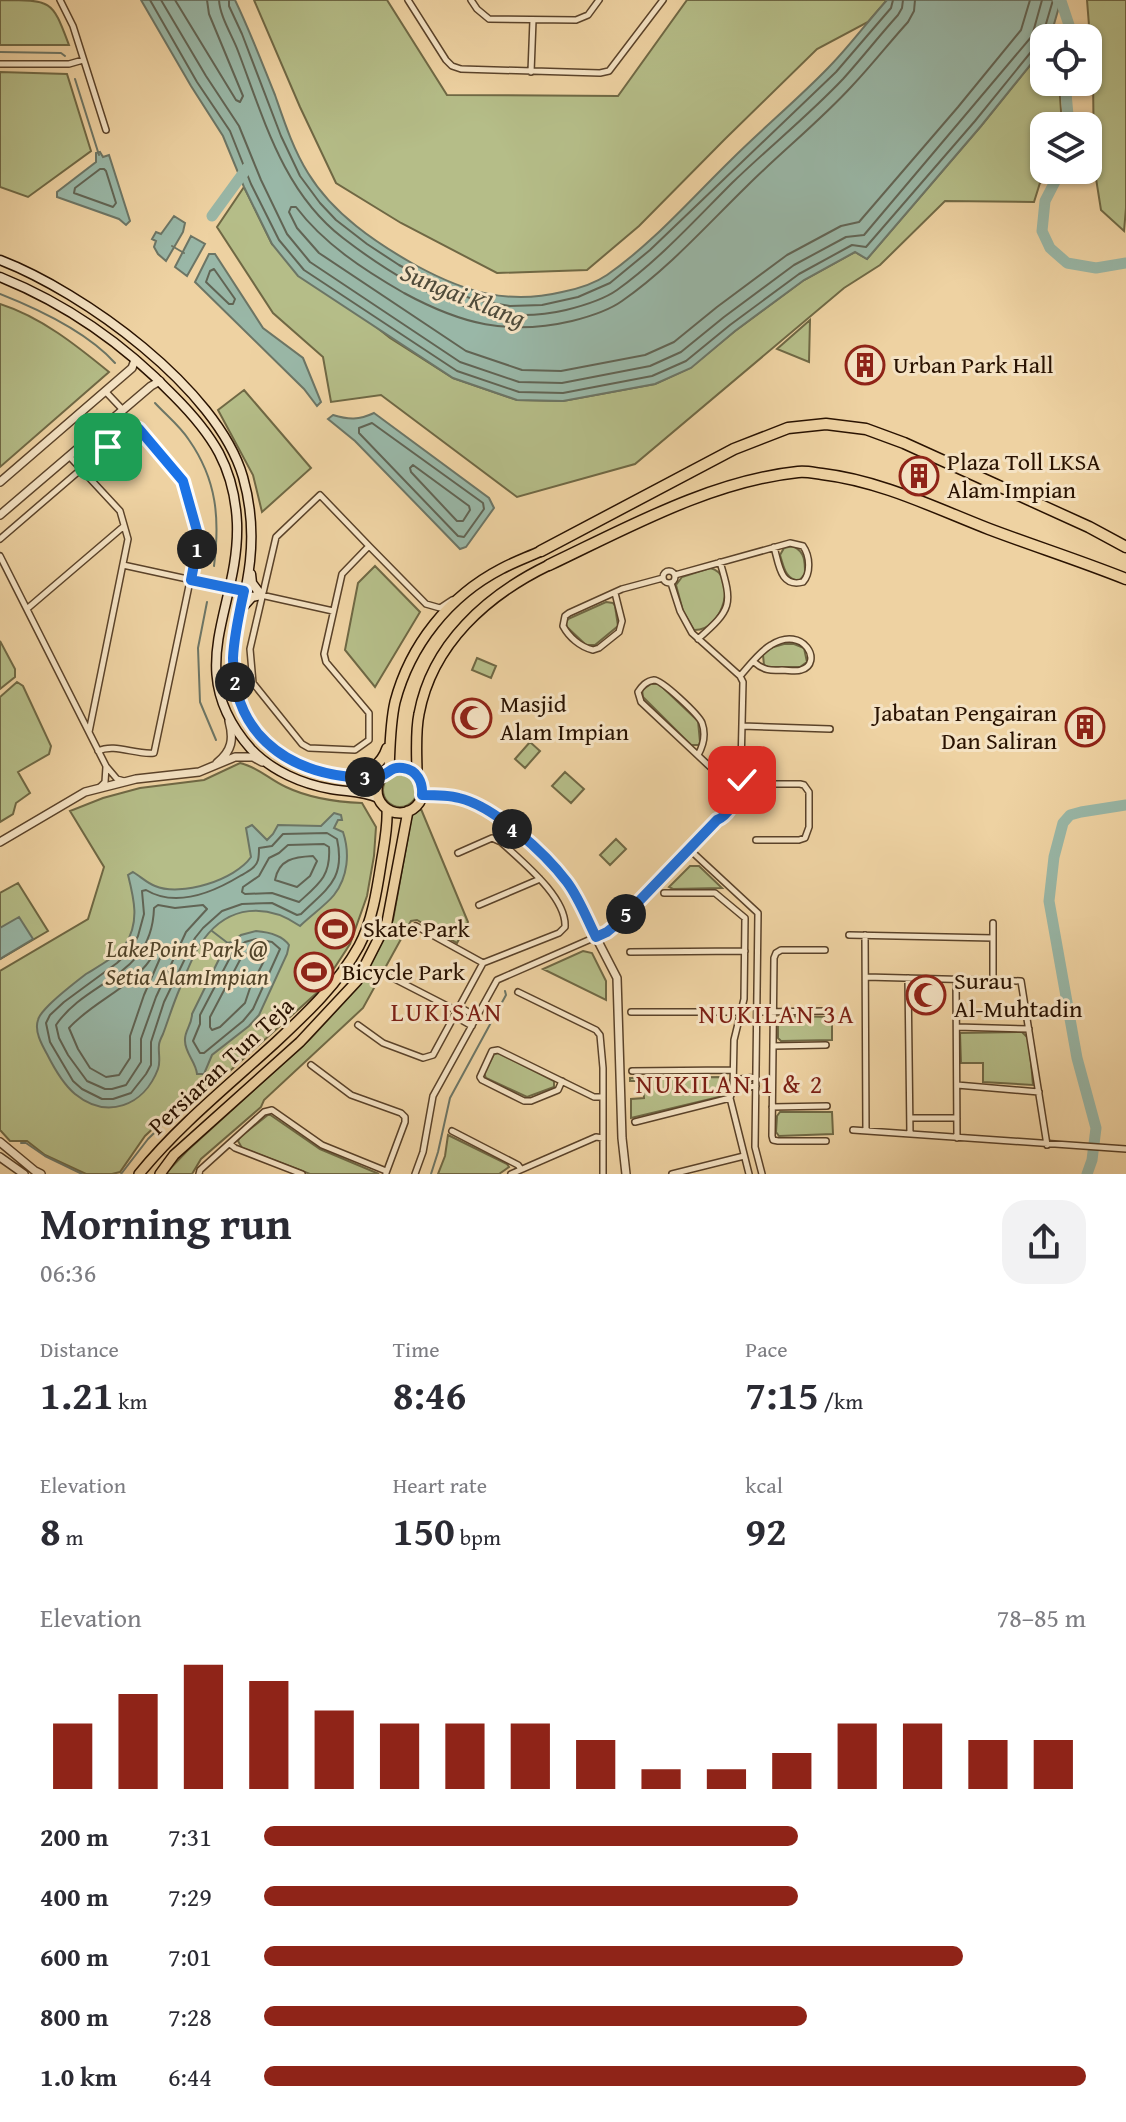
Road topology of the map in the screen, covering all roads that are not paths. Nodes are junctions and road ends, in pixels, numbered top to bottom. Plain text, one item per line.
1 (60, 0) edge
2 (408, 0) edge
3 (471, 0) edge
4 (599, 0) edge
5 (663, 0) edge
6 (533, 20) junction
7 (83, 60) junction
8 (0, 64) edge
9 (531, 72) junction
10 (106, 130) dead end
11 (0, 260) edge
12 (0, 277) edge
13 (135, 360) junction
14 (160, 381) junction
15 (105, 391) junction
16 (123, 410) junction
17 (69, 456) junction
18 (82, 469) junction
19 (0, 482) edge
20 (0, 515) edge
21 (124, 526) junction
22 (0, 539) edge
23 (369, 546) junction
24 (774, 547) junction
25 (1126, 547) edge
26 (541, 551) joint
27 (0, 556) edge
28 (720, 562) junction
29 (123, 565) junction
30 (250, 565) junction
31 (549, 565) joint
32 (675, 575) junction
33 (663, 578) junction
34 (1126, 579) edge
35 (191, 580) junction
36 (671, 583) junction
37 (228, 588) junction
38 (467, 590) junction
39 (244, 591) junction
40 (615, 593) junction
41 (262, 595) junction
42 (28, 609) junction
43 (240, 611) junction
44 (333, 611) junction
45 (698, 639) junction
46 (754, 662) junction
47 (740, 676) junction
48 (228, 715) junction
49 (742, 726) junction
50 (830, 729) dead end
51 (89, 732) junction
52 (390, 741) junction
53 (98, 751) junction
54 (698, 755) junction
55 (106, 766) junction
56 (271, 766) junction
57 (209, 768) junction
58 (386, 773) junction
59 (417, 776) junction
60 (738, 776) junction
61 (352, 777) junction
62 (728, 780) junction
63 (126, 781) junction
64 (743, 784) junction
65 (100, 788) junction
66 (732, 792) junction
67 (422, 795) junction
68 (378, 798) junction
69 (387, 809) junction
70 (408, 811) junction
71 (717, 820) junction
72 (756, 840) dead end
73 (0, 842) edge
74 (689, 849) junction
75 (458, 853) dead end
76 (540, 879) junction
77 (664, 893) dead end
78 (479, 905) dead end
79 (993, 923) dead end
80 (416, 926) dead end
81 (849, 935) dead end
82 (865, 935) junction
83 (596, 937) junction
84 (993, 938) junction
85 (825, 950) dead end
86 (745, 951) junction
87 (630, 952) dead end
88 (483, 963) junction
89 (389, 976) dead end
90 (866, 977) junction
91 (908, 978) junction
92 (956, 979) junction
93 (993, 980) junction
94 (518, 992) dead end
95 (457, 1011) junction
96 (826, 1011) dead end
97 (631, 1012) dead end
98 (741, 1012) junction
99 (757, 1012) junction
100 (773, 1012) junction
101 (477, 1017) junction
102 (358, 1025) dead end
103 (472, 1026) junction
104 (957, 1027) junction
105 (1029, 1029) junction
106 (826, 1045) dead end
107 (773, 1046) junction
108 (311, 1065) dead end
109 (732, 1070) junction
110 (632, 1071) dead end
111 (756, 1077) junction
112 (733, 1080) junction
113 (562, 1081) junction
114 (957, 1085) junction
115 (756, 1086) junction
116 (733, 1089) junction
117 (1039, 1092) junction
118 (603, 1097) junction
119 (730, 1098) junction
120 (827, 1106) dead end
121 (772, 1107) junction
122 (910, 1118) junction
123 (957, 1118) junction
124 (635, 1122) dead end
125 (853, 1130) dead end
126 (452, 1131) dead end
127 (866, 1131) junction
128 (910, 1134) junction
129 (603, 1138) junction
130 (957, 1138) junction
131 (826, 1141) dead end
132 (0, 1142) edge
133 (230, 1144) junction
134 (1047, 1145) junction
135 (1126, 1149) edge
136 (744, 1156) junction
137 (0, 1157) edge
138 (521, 1169) junction
139 (386, 1173) edge
140 (24, 1174) edge
141 (41, 1174) edge
142 (139, 1174) edge
143 (160, 1174) edge
144 (199, 1174) edge
145 (302, 1174) edge
146 (415, 1174) edge
147 (511, 1174) edge
148 (603, 1174) edge
149 (626, 1174) edge
150 (672, 1174) edge
151 (749, 1174) edge
152 (762, 1174) edge

1 - 7 street
2 - 9 street
3 - 6 street
4 - 6 street
5 - 9 street
6 - 9 street
7 - 8 street
7 - 10 street
11 - 30 main road
12 - 13 main road
13 - 14 main road
13 - 15 street
14 - 16 street
14 - 37 main road
15 - 16 street
15 - 19 street
16 - 17 street
17 - 18 street
17 - 20 street
18 - 21 street
18 - 22 street
18 - 35 street
21 - 29 street
21 - 42 street
23 - 38 street
23 - 41 street
23 - 44 street
24 - 24 street
24 - 28 street
25 - 26 highway
26 - 38 main road
27 - 42 street
28 - 32 street
28 - 45 street
29 - 35 street
29 - 51 street
30 - 39 main road
30 - 41 main road
31 - 34 highway
31 - 59 main road
32 - 33 street
32 - 36 street
33 - 36 street
33 - 40 street
35 - 37 street
35 - 53 street
36 - 45 street
37 - 39 street
37 - 48 main road
38 - 52 main road
39 - 41 street
39 - 43 main road
40 - 40 street
41 - 43 main road
41 - 44 street
41 - 44 street
42 - 51 street
43 - 61 main road
45 - 47 street
46 - 46 street
46 - 47 street
47 - 49 street
48 - 56 main road
48 - 57 street
49 - 50 street
49 - 60 street
51 - 53 street
52 - 58 main road
52 - 61 main road
53 - 55 street
54 - 54 street
54 - 62 street
55 - 63 street
55 - 65 street
56 - 57 street
56 - 68 main road
57 - 63 street
58 - 59 main road
58 - 61 main road
58 - 68 main road
59 - 67 main road
60 - 62 street
60 - 64 street
62 - 66 street
63 - 65 street
64 - 66 street
64 - 72 street
65 - 73 street
66 - 71 street
66 - 71 street
67 - 70 main road
67 - 83 street
68 - 69 main road
69 - 70 main road
69 - 142 main road, Persiaran Tun Teja
70 - 143 main road, Persiaran Tun Teja
71 - 74 street
74 - 83 street
74 - 99 street
75 - 76 street
76 - 78 street
76 - 88 street
77 - 86 street
79 - 84 street
80 - 88 street
81 - 82 street
82 - 84 street
82 - 90 street
83 - 101 street
83 - 149 street
84 - 93 street
85 - 100 street
86 - 87 street
86 - 98 street
88 - 95 street
89 - 95 street
90 - 91 street
90 - 127 street
91 - 92 street
91 - 122 street
92 - 93 street
92 - 104 street
93 - 105 street
94 - 118 street
95 - 101 street
95 - 102 street
95 - 103 street
96 - 100 street
97 - 98 street
98 - 109 street
99 - 100 street
99 - 111 street
100 - 107 street
101 - 103 street
103 - 146 street
104 - 105 street
104 - 114 street
105 - 117 street
106 - 107 street
107 - 121 street
108 - 139 street
109 - 110 street
109 - 112 street
111 - 112 street
111 - 115 street
112 - 116 street
113 - 113 street
113 - 118 street
114 - 117 street
114 - 123 street
115 - 116 street
115 - 152 street
116 - 119 street
117 - 134 street
118 - 129 street
119 - 124 street
119 - 136 street
120 - 121 street
121 - 131 street
122 - 123 street
122 - 128 street
123 - 130 street
125 - 127 street
126 - 138 street
127 - 128 street
128 - 130 street
129 - 138 street
129 - 148 street
130 - 134 street
132 - 141 street
133 - 139 street
133 - 144 street
133 - 145 street
134 - 135 street
136 - 150 street
136 - 151 street
137 - 140 street
138 - 147 street

